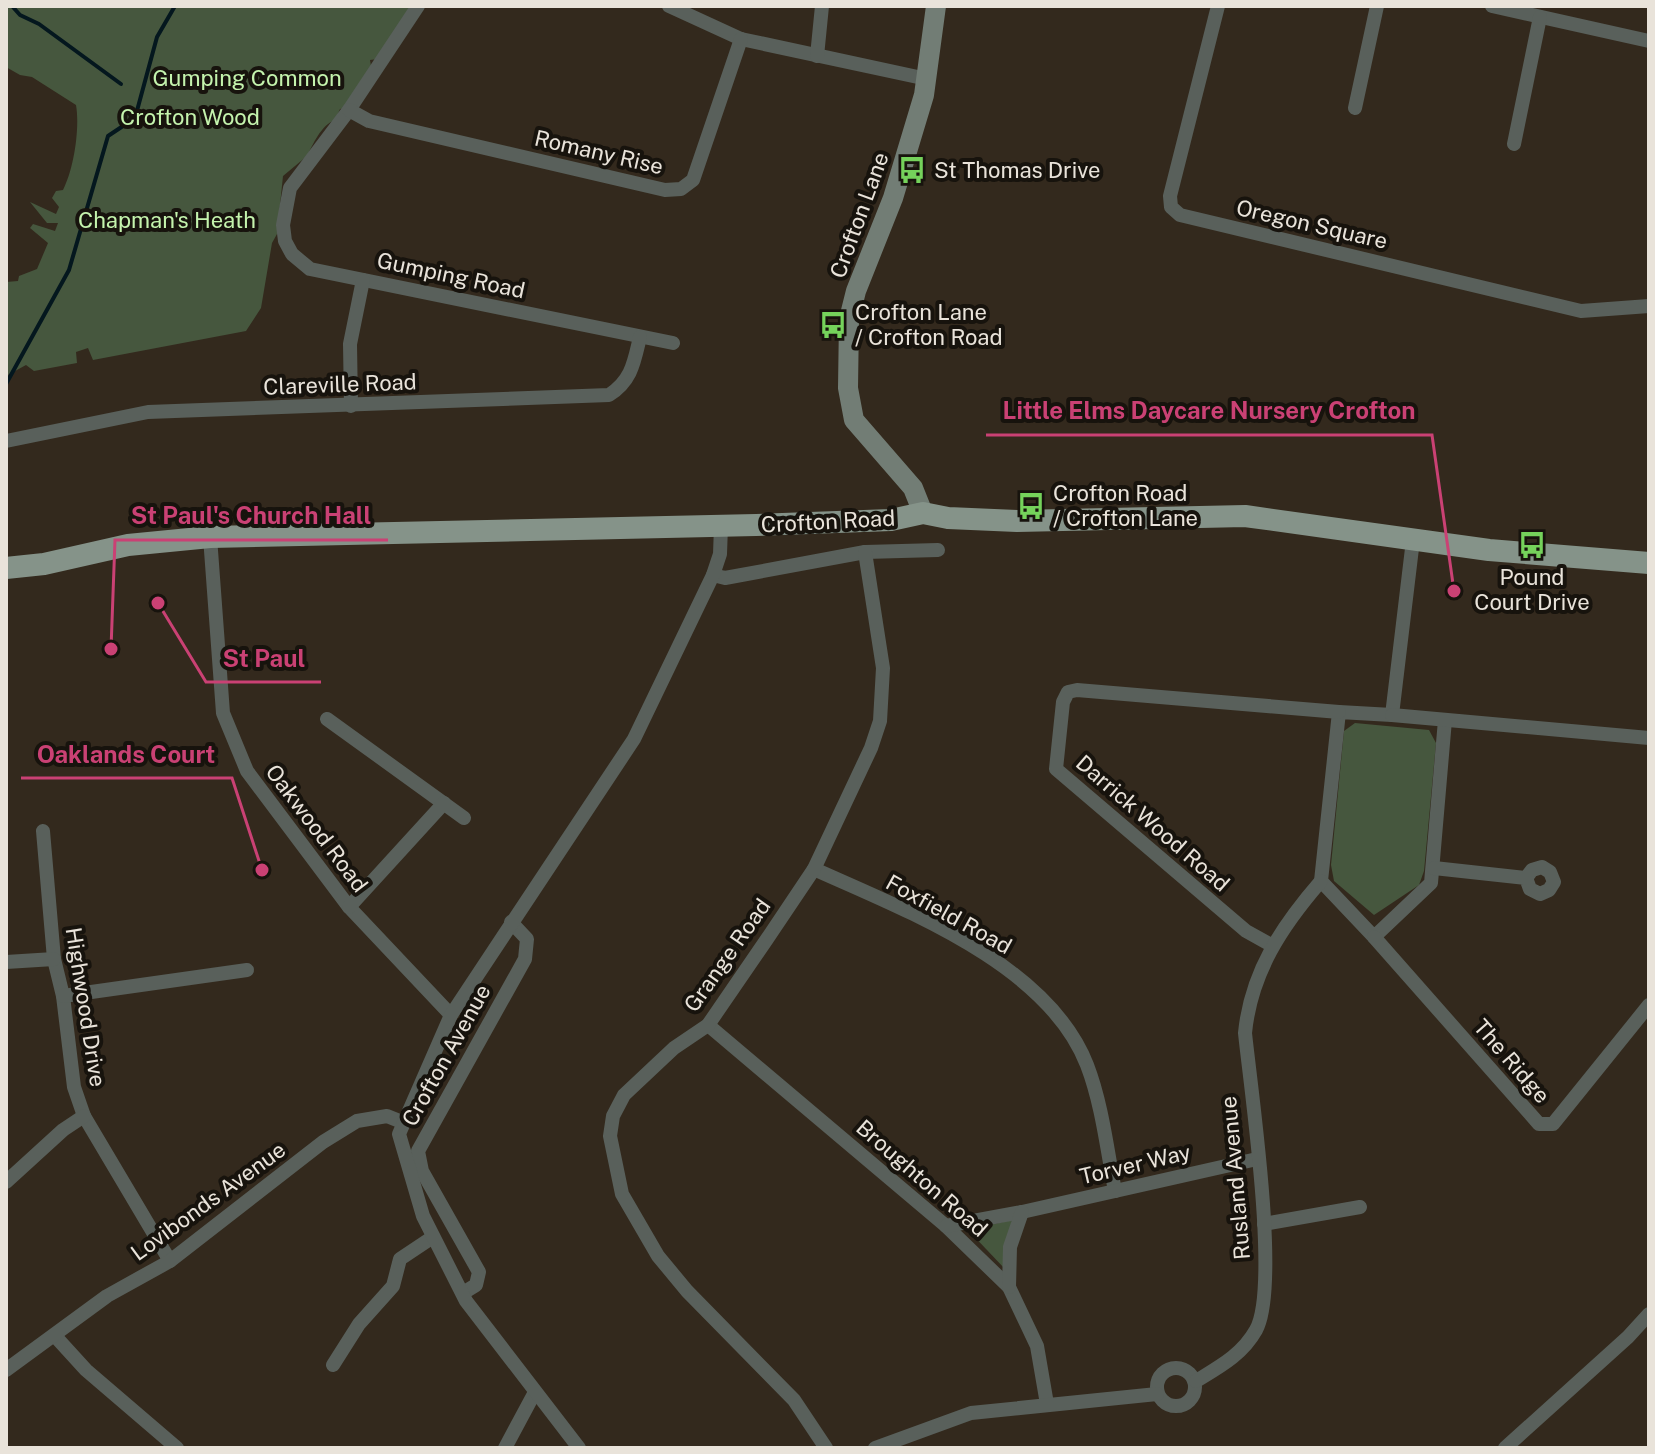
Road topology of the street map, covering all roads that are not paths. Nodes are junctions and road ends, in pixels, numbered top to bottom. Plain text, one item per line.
1 (418, 6) edge
2 (669, 6) edge
3 (822, 6) edge
4 (936, 6) edge
5 (1218, 6) edge
6 (1377, 6) edge
7 (1492, 6) edge
8 (1540, 17) junction
9 (741, 39) junction
10 (1649, 41) edge
11 (817, 56) junction
12 (927, 79) junction
13 (1355, 108) dead end
14 (349, 110) junction
15 (1514, 144) dead end
16 (363, 280) junction
17 (1649, 306) edge
18 (640, 337) junction
19 (673, 343) dead end
20 (351, 406) junction
21 (6, 441) edge
22 (923, 513) junction
23 (721, 526) junction
24 (210, 537) junction
25 (1413, 540) junction
26 (938, 550) dead end
27 (865, 552) junction
28 (1649, 563) edge
29 (6, 568) edge
30 (713, 575) junction
31 (1339, 712) junction
32 (1392, 715) junction
33 (327, 719) dead end
34 (1445, 720) junction
35 (1649, 738) edge
36 (444, 803) junction
37 (464, 818) dead end
38 (43, 831) dead end
39 (1434, 868) junction
40 (814, 869) junction
41 (1526, 878) dead end
42 (1321, 881) junction
43 (349, 907) junction
44 (511, 922) junction
45 (1374, 937) junction
46 (1271, 945) junction
47 (54, 959) junction
48 (6, 962) edge
49 (247, 970) dead end
50 (63, 996) junction
51 (1649, 1005) edge
52 (451, 1015) junction
53 (708, 1025) junction
54 (84, 1116) junction
55 (402, 1122) junction
56 (1257, 1159) junction
57 (6, 1182) edge
58 (1115, 1191) junction
59 (1360, 1207) dead end
60 (1022, 1212) junction
61 (1264, 1224) junction
62 (946, 1226) junction
63 (433, 1237) junction
64 (170, 1261) junction
65 (1009, 1287) junction
66 (463, 1293) junction
67 (1649, 1314) edge
68 (55, 1336) junction
69 (333, 1365) dead end
70 (6, 1370) edge
71 (1196, 1381) junction
72 (535, 1392) junction
73 (1157, 1394) junction
74 (1047, 1404) junction
75 (177, 1448) edge
76 (505, 1448) edge
77 (579, 1448) edge
78 (826, 1448) edge
79 (875, 1448) edge
80 (1505, 1448) edge

1 - 14 street
2 - 9 street
3 - 11 street
4 - 12 street, Crofton Lane
5 - 17 street, Oregon Square
6 - 13 street
7 - 8 street
8 - 10 street
8 - 15 street
9 - 11 street
9 - 14 street, Romany Rise
11 - 12 street
12 - 22 street, Crofton Lane
14 - 16 street, Gumping Road
16 - 18 street, Gumping Road
16 - 20 street
18 - 19 street, Gumping Road
18 - 20 street, Clareville Road
20 - 21 street, Clareville Road
22 - 23 main road, Crofton Road
22 - 25 main road, Crofton Road
23 - 24 main road, Crofton Road
23 - 30 street, Crofton Avenue
24 - 29 main road, Crofton Road
24 - 43 street, Oakwood Road
25 - 28 main road, Crofton Road
25 - 32 street
26 - 27 street
27 - 30 street
27 - 40 street, Grange Road
30 - 44 street, Crofton Avenue
31 - 32 street
31 - 42 street
31 - 46 street, Darrick Wood Road
32 - 34 street
33 - 36 street
34 - 35 street
34 - 39 street
36 - 37 street
36 - 43 street
38 - 47 street, Highwood Drive
39 - 41 street
39 - 45 street
40 - 53 street, Grange Road
40 - 58 street, Foxfield Road
42 - 45 street
42 - 46 street, Rusland Avenue
43 - 52 street, Oakwood Road
44 - 52 street, Crofton Avenue
44 - 66 street, Crofton Avenue
45 - 51 street, The Ridge
46 - 56 street, Rusland Avenue
47 - 48 street
47 - 50 street, Highwood Drive
49 - 50 street
50 - 54 street, Highwood Drive
52 - 55 street, Crofton Avenue
53 - 62 street, Broughton Road
53 - 78 street, Grange Road
54 - 57 street
54 - 64 street, Highwood Drive
55 - 63 street, Crofton Avenue
55 - 64 street, Lovibonds Avenue
56 - 58 street, Torver Way
56 - 61 street, Rusland Avenue
58 - 60 street, Torver Way
59 - 61 street
60 - 62 street, Torver Way
60 - 65 street
61 - 71 street, Rusland Avenue
62 - 65 street, Broughton Road
63 - 66 street, Crofton Avenue
63 - 69 street
64 - 68 street, Lovibonds Avenue
65 - 74 street, Broughton Road
66 - 72 street, Crofton Avenue
67 - 80 street
68 - 70 street, Lovibonds Avenue
68 - 75 street
71 - 73 street, Rusland Avenue
71 - 73 street
72 - 76 street
72 - 77 street, Crofton Avenue
73 - 74 street, Rusland Avenue
74 - 79 street, Rusland Avenue

